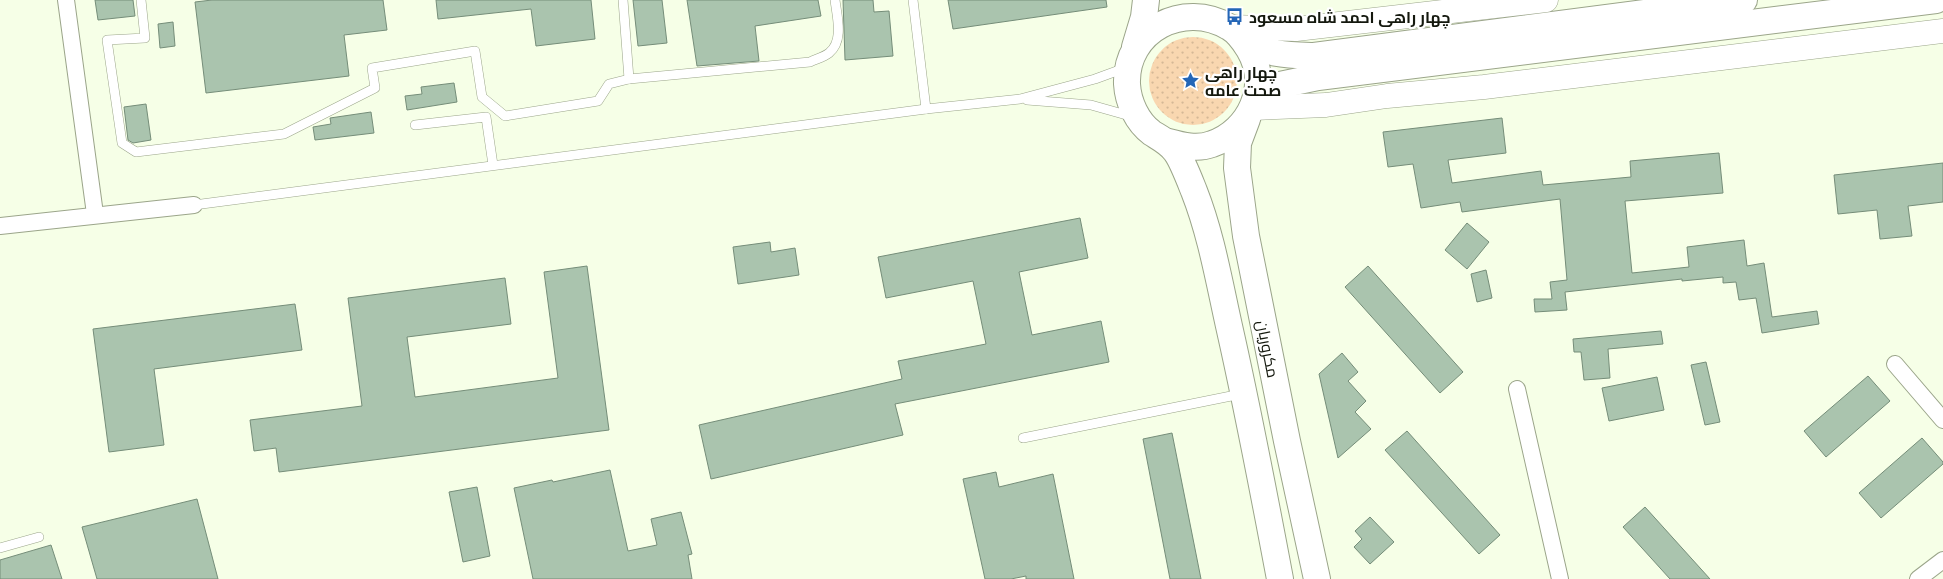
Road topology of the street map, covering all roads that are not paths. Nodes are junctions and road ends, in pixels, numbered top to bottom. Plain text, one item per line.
1 (66, 0) edge
2 (141, 0) edge
3 (623, 0) edge
4 (835, 0) edge
5 (913, 0) edge
6 (1146, 0) edge
7 (1546, 0) edge
8 (1744, 0) edge
9 (1936, 0) edge
10 (1220, 21) edge
11 (1943, 31) edge
12 (1131, 59) junction
13 (629, 79) junction
14 (1020, 99) junction
15 (1252, 108) junction
16 (926, 109) junction
17 (1138, 118) junction
18 (415, 125) dead end
19 (1164, 141) junction
20 (493, 165) junction
21 (194, 205) joint
22 (95, 214) junction
23 (0, 226) edge
24 (1895, 364) dead end
25 (1517, 389) dead end
26 (1244, 393) junction
27 (1943, 420) edge
28 (1023, 438) dead end
29 (39, 537) dead end
30 (0, 548) edge
31 (1943, 560) edge
32 (1280, 579) edge
33 (1317, 579) edge
34 (1560, 579) edge
35 (1918, 579) edge

1 - 22 street
2 - 13 lane
3 - 13 lane
4 - 13 lane
5 - 16 lane
6 - 12 main road
7 - 10 main road
8 - 10 main road
9 - 15 main road
10 - 12 main road
10 - 15 main road
11 - 15 main road
12 - 14 lane
12 - 17 main road
14 - 16 lane
14 - 17 lane
15 - 19 main road
15 - 33 main road, مکروریان
16 - 20 lane
17 - 19 main road
18 - 20 lane
19 - 26 main road
20 - 21 lane
21 - 22 street
22 - 23 street
24 - 27 street
25 - 34 street
26 - 28 lane
26 - 32 main road
29 - 30 lane
31 - 35 street

